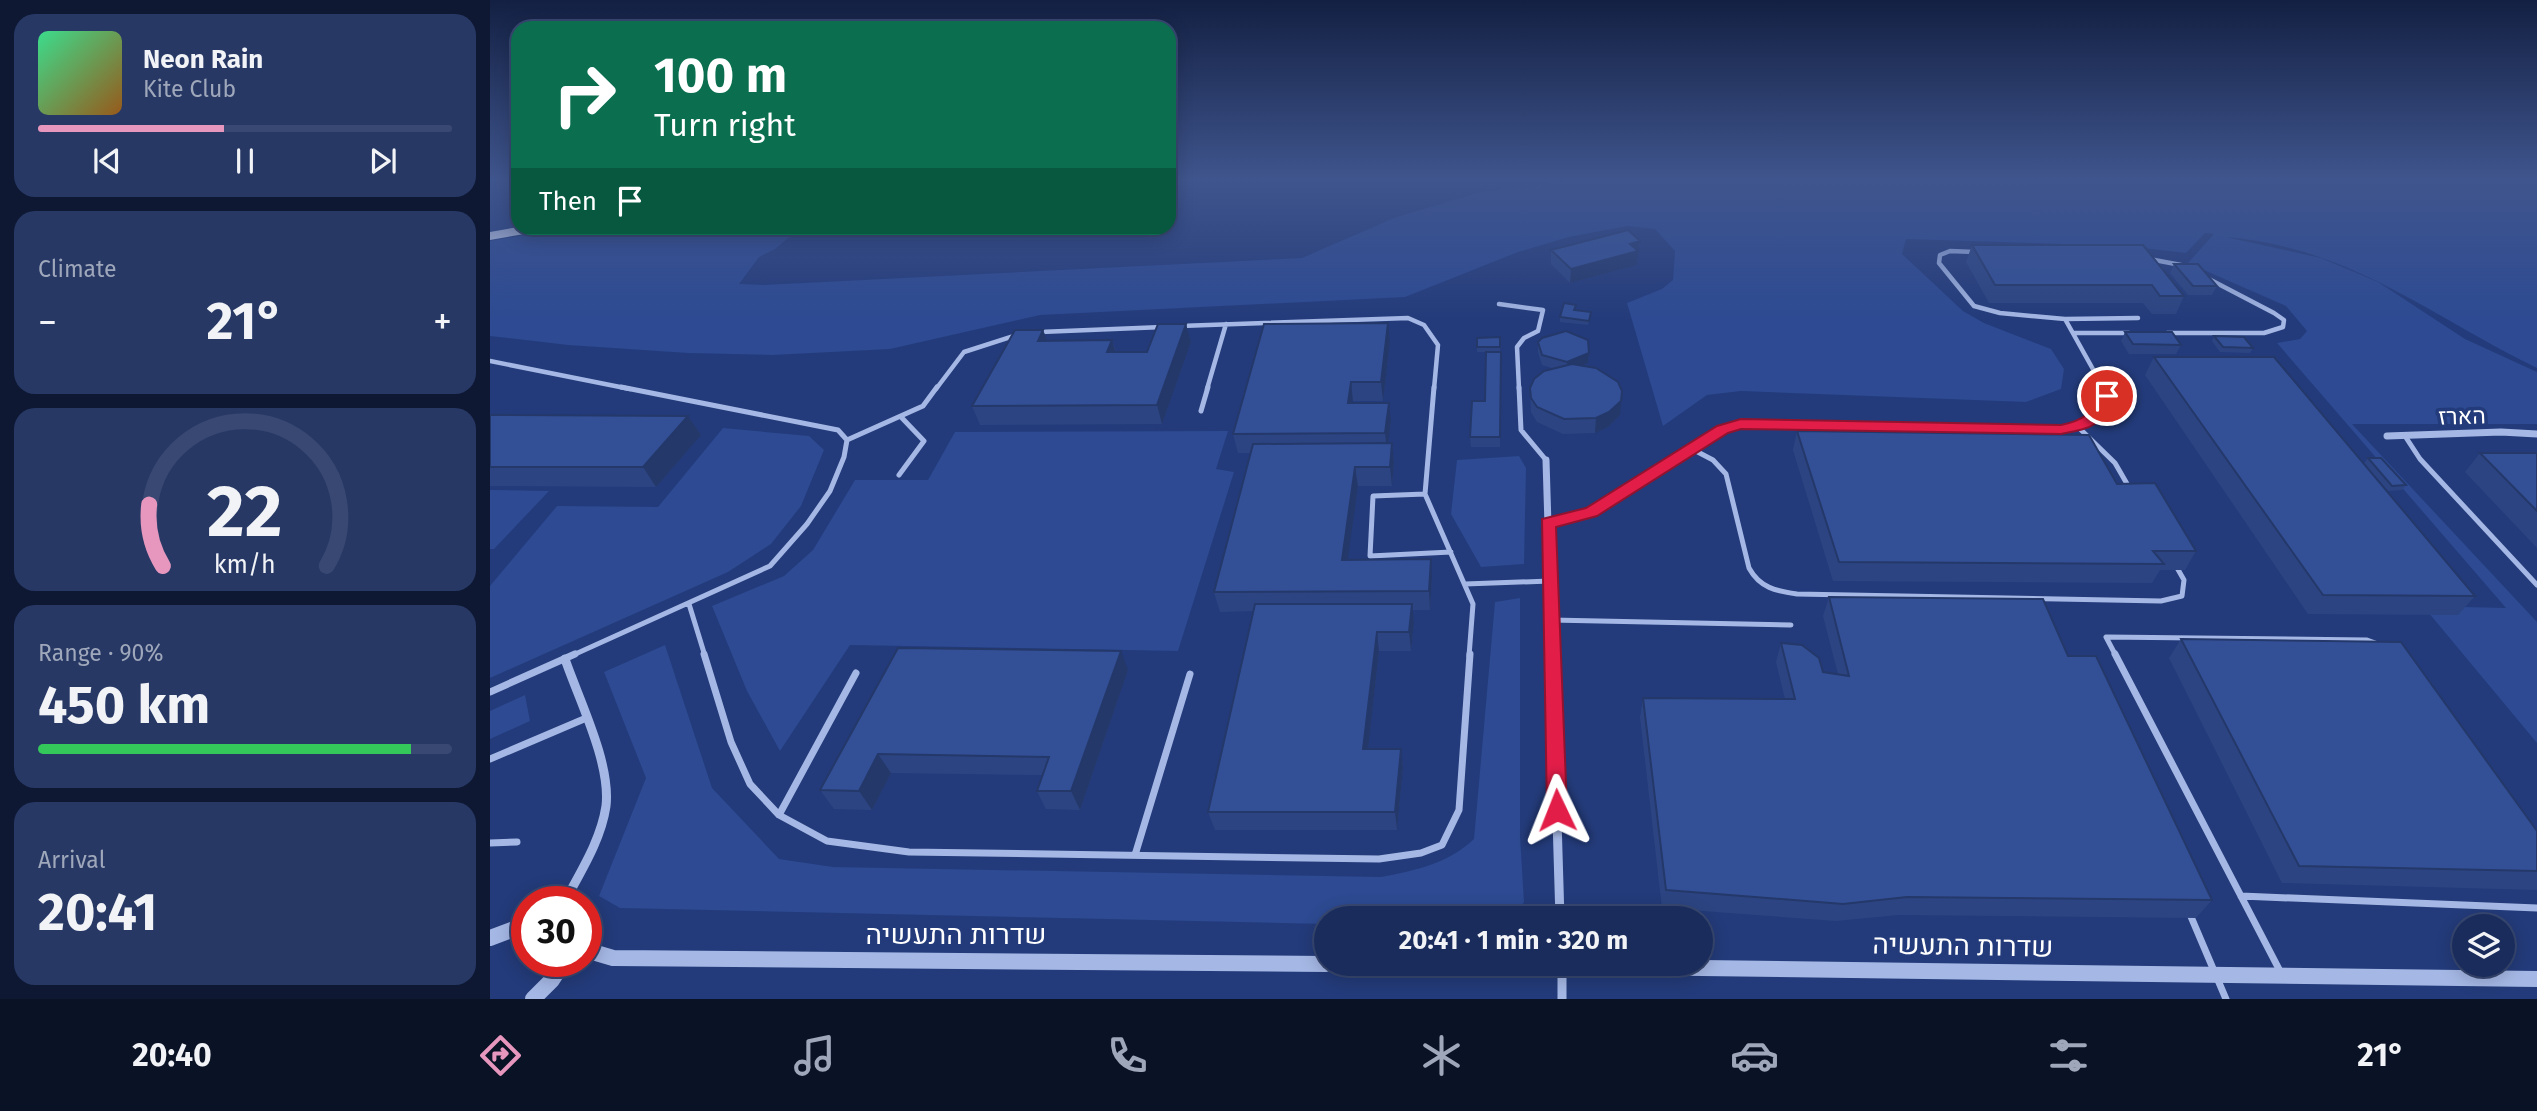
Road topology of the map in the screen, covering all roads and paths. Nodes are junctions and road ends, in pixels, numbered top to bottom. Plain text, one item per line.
1 (511, 232) edge
2 (490, 236) edge
3 (1977, 252) edge
4 (2141, 257) edge
5 (2186, 267) edge
6 (2197, 273) edge
7 (1499, 304) dead end
8 (2138, 318) dead end
9 (2065, 319) junction
10 (1226, 324) junction
11 (2073, 333) junction
12 (2141, 333) edge
13 (2155, 333) edge
14 (490, 361) edge
15 (1201, 411) dead end
16 (902, 418) junction
17 (2077, 426) junction
18 (2537, 435) edge
19 (2387, 436) dead end
20 (2406, 436) junction
21 (846, 440) junction
22 (1692, 449) junction
23 (1546, 460) joint
24 (900, 475) dead end
25 (1425, 494) junction
26 (2136, 498) edge
27 (1548, 523) junction
28 (1451, 552) junction
29 (2171, 557) edge
30 (1550, 580) junction
31 (1465, 584) junction
32 (2537, 585) edge
33 (689, 604) junction
34 (1551, 620) junction
35 (1791, 625) dead end
36 (2388, 647) edge
37 (565, 659) junction
38 (856, 673) dead end
39 (1190, 674) dead end
40 (490, 692) edge
41 (584, 719) junction
42 (490, 759) edge
43 (779, 815) junction
44 (517, 842) dead end
45 (490, 843) edge
46 (1135, 855) junction
47 (572, 886) edge
48 (2241, 896) junction
49 (2184, 901) edge
50 (1560, 906) edge
51 (2537, 908) edge
52 (511, 929) edge
53 (490, 938) edge
54 (602, 955) edge
55 (1314, 964) edge
56 (1713, 967) edge
57 (2217, 975) junction
58 (1562, 976) edge
59 (2283, 976) junction
60 (554, 977) edge
61 (2537, 979) edge
62 (533, 999) edge
63 (1562, 999) edge
64 (2227, 999) edge

1 - 2 main road
3 - 9 lane
4 - 5 lane
6 - 13 lane
7 - 23 lane
8 - 9 lane
9 - 11 lane
10 - 15 lane
10 - 16 lane
10 - 25 lane
11 - 12 lane
11 - 17 lane
14 - 21 lane
16 - 21 lane
16 - 24 lane
17 - 22 lane
17 - 26 lane
18 - 20 street, הארז
19 - 20 street, הארז
20 - 32 lane
21 - 33 lane
22 - 27 lane
22 - 29 lane
23 - 27 street
25 - 28 lane
25 - 28 lane
27 - 30 street
28 - 31 lane
30 - 31 lane
30 - 34 street
31 - 46 lane
33 - 37 lane
33 - 43 lane
34 - 35 lane
34 - 50 street
36 - 48 lane
37 - 40 lane
37 - 41 street
38 - 43 lane
39 - 46 lane
41 - 42 lane
41 - 47 street
43 - 46 lane
44 - 45 lane
48 - 51 lane
48 - 59 lane
49 - 57 lane
52 - 53 street
54 - 55 street, שדרות התעשיה
56 - 57 street, שדרות התעשיה
57 - 59 street, שדרות התעשיה
57 - 64 lane
58 - 63 street
59 - 61 street, שדרות התעשיה
60 - 62 street

